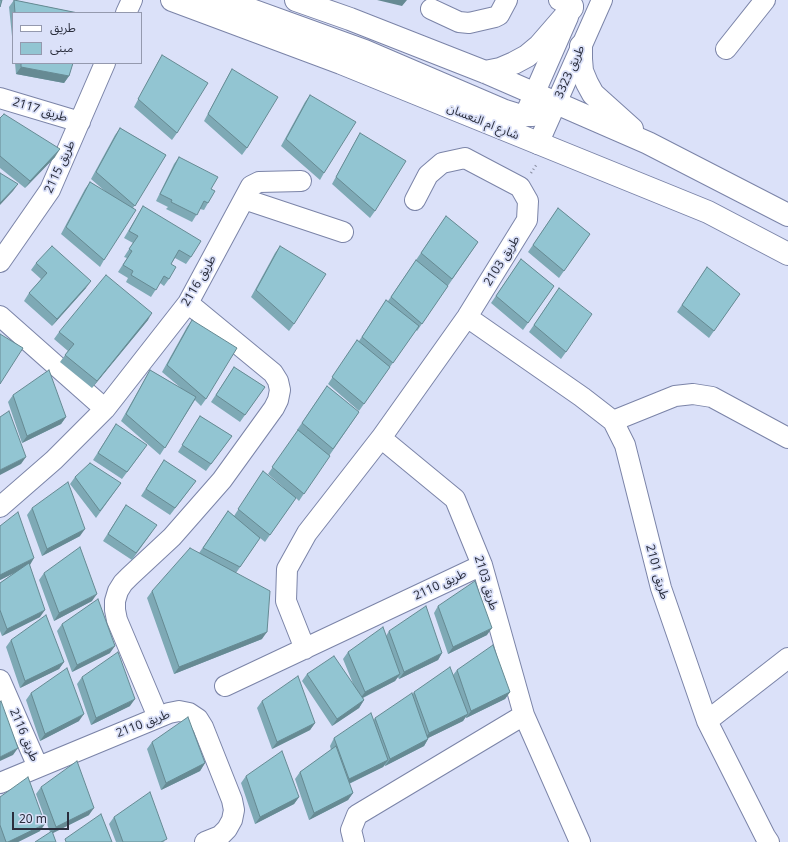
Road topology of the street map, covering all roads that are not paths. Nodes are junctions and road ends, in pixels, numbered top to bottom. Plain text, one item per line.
1 (132, 0) edge
2 (296, 0) edge
3 (507, 0) edge
4 (602, 0) edge
5 (766, 0) edge
6 (174, 1) edge
7 (570, 3) edge
8 (431, 9) dead end
9 (126, 12) edge
10 (581, 46) junction
11 (726, 49) dead end
12 (105, 64) edge
13 (485, 72) junction
14 (535, 94) junction
15 (0, 98) edge
16 (556, 103) junction
17 (525, 115) junction
18 (80, 122) junction
19 (516, 135) junction
20 (648, 143) junction
21 (538, 144) junction
22 (301, 181) dead end
23 (244, 199) junction
24 (415, 200) dead end
25 (788, 215) edge
26 (343, 232) dead end
27 (788, 254) edge
28 (0, 262) edge
29 (188, 303) junction
30 (0, 316) edge
31 (467, 317) junction
32 (105, 409) junction
33 (614, 421) junction
34 (381, 438) junction
35 (788, 438) edge
36 (0, 507) edge
37 (482, 565) junction
38 (305, 649) junction
39 (788, 658) edge
40 (0, 680) edge
41 (225, 686) dead end
42 (524, 715) junction
43 (158, 717) junction
44 (708, 720) junction
45 (38, 767) junction
46 (0, 784) edge
47 (205, 842) edge
48 (354, 842) edge
49 (580, 842) edge
50 (769, 842) edge

1 - 9 street
2 - 13 main road
3 - 8 street
4 - 10 street, طريق 3323
5 - 11 street
6 - 17 main road
6 - 19 main road, شارع ام النعسان
7 - 13 main road
7 - 14 street, طريق 3323
10 - 16 street, طريق 3323
10 - 20 main road
12 - 18 street, طريق 2115
13 - 14 main road
14 - 16 main road
14 - 17 street, طريق 3323
15 - 18 street, طريق 2117
16 - 17 main road
16 - 20 main road
16 - 21 street, طريق 3323
17 - 19 street, طريق 3323
18 - 28 street, طريق 2115
19 - 21 main road, شارع ام النعسان
20 - 25 main road
21 - 27 main road, شارع ام النعسان
22 - 23 street, طريق 2116
23 - 26 street
23 - 29 street, طريق 2116
24 - 31 street, طريق 2103
29 - 32 street, طريق 2116
29 - 43 street
30 - 32 street
31 - 33 street, طريق 2101
31 - 34 street, طريق 2103
32 - 36 street, طريق 2116
33 - 35 street
33 - 44 street, طريق 2101
34 - 37 street, طريق 2103
34 - 38 street, طريق 2103
37 - 38 street, طريق 2110
37 - 42 street, طريق 2103
38 - 41 street, طريق 2110
39 - 44 street
40 - 45 street, طريق 2116
42 - 48 street
42 - 49 street, طريق 2103
43 - 45 street, طريق 2110
43 - 47 street, طريق 2110
44 - 50 street, طريق 2101
45 - 46 street, طريق 2110

